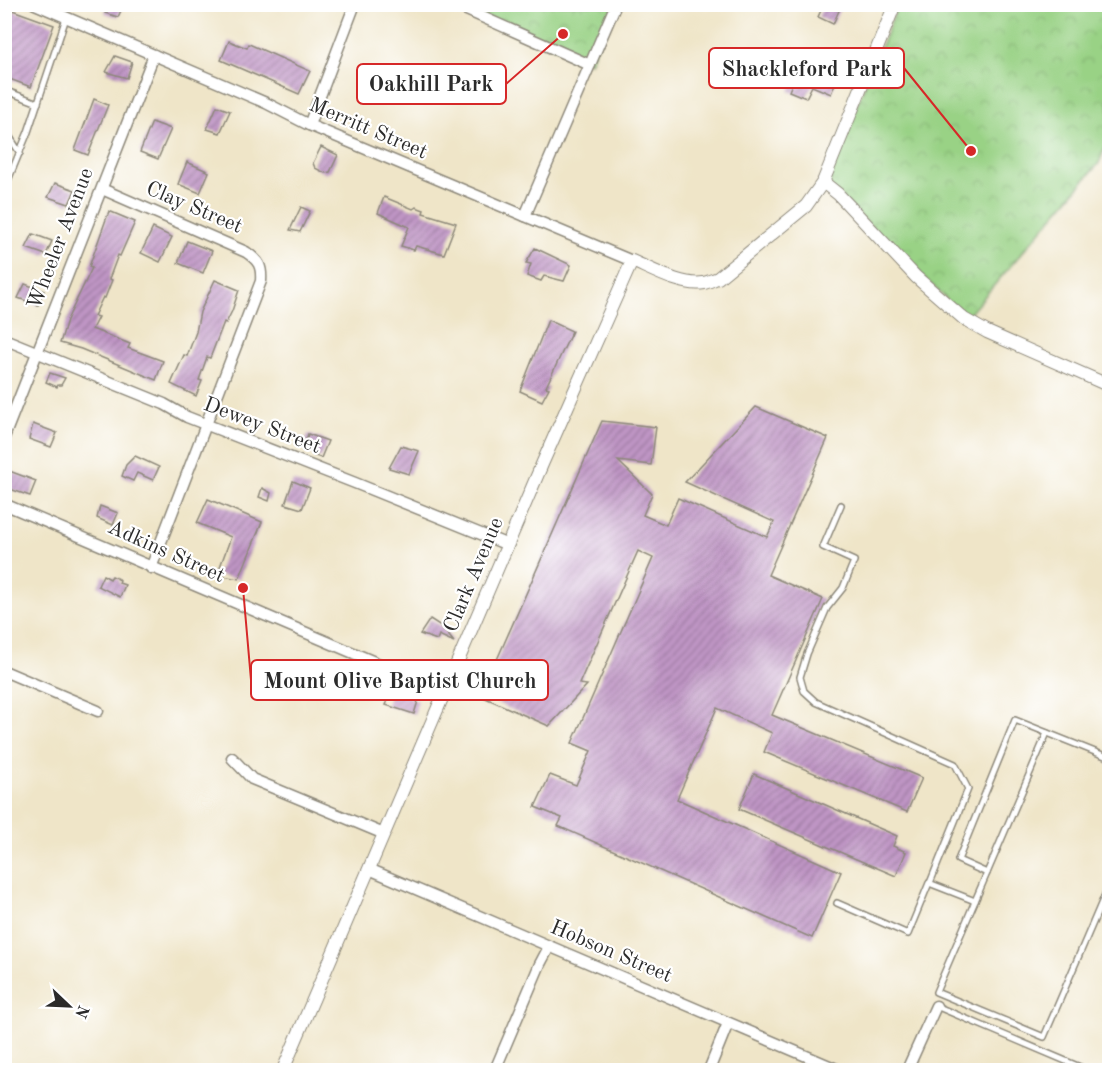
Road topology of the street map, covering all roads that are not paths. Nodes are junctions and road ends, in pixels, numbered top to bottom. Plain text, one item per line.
1 (35, 4) edge
2 (355, 4) edge
3 (453, 4) edge
4 (616, 4) edge
5 (896, 4) edge
6 (66, 18) junction
7 (154, 55) junction
8 (590, 64) junction
9 (4, 90) edge
10 (38, 103) junction
11 (309, 125) junction
12 (4, 128) edge
13 (20, 153) junction
14 (823, 182) junction
15 (102, 189) junction
16 (4, 190) edge
17 (525, 216) junction
18 (632, 261) junction
19 (4, 339) edge
20 (36, 352) junction
21 (1110, 386) edge
22 (207, 425) junction
23 (4, 437) edge
24 (4, 504) edge
25 (841, 505) dead end
26 (508, 545) junction
27 (152, 568) junction
28 (4, 671) edge
29 (445, 692) junction
30 (98, 711) dead end
31 (1047, 733) junction
32 (232, 758) dead end
33 (1110, 758) edge
34 (384, 834) junction
35 (369, 870) junction
36 (987, 873) junction
37 (930, 883) junction
38 (1110, 883) edge
39 (975, 901) junction
40 (837, 903) dead end
41 (549, 947) junction
42 (936, 1006) joint
43 (728, 1023) junction
44 (282, 1071) edge
45 (495, 1071) edge
46 (709, 1071) edge
47 (839, 1071) edge
48 (907, 1071) edge
49 (1087, 1071) edge

1 - 6 street, Merritt Street
2 - 11 street
3 - 8 street
4 - 8 street
5 - 14 street
6 - 7 street, Merritt Street
6 - 10 lane
7 - 11 street, Merritt Street
7 - 15 street, Wheeler Avenue
8 - 17 street
9 - 10 lane
10 - 13 lane
11 - 17 street, Merritt Street
12 - 13 lane
13 - 16 lane
14 - 18 street, Merritt Street
14 - 21 street
15 - 20 street, Wheeler Avenue
15 - 22 street, Clay Street
17 - 18 street, Merritt Street
18 - 26 street, Clark Avenue
19 - 20 street, Dewey Street
20 - 22 street, Dewey Street
20 - 23 street, Wheeler Avenue
22 - 26 street, Dewey Street
22 - 27 street
24 - 27 street, Adkins Street
25 - 37 lane
26 - 29 street, Clark Avenue
27 - 29 street, Adkins Street
28 - 30 street
29 - 34 street, Clark Avenue
31 - 33 lane
31 - 36 lane
31 - 36 lane
32 - 34 street
34 - 35 street, Clark Avenue
35 - 41 street, Hobson Street
35 - 44 street, Clark Avenue
36 - 39 lane
37 - 39 lane
37 - 40 lane
38 - 39 lane
41 - 43 street, Hobson Street
41 - 45 street
42 - 48 street
42 - 49 lane
43 - 46 street
43 - 47 street, Hobson Street

